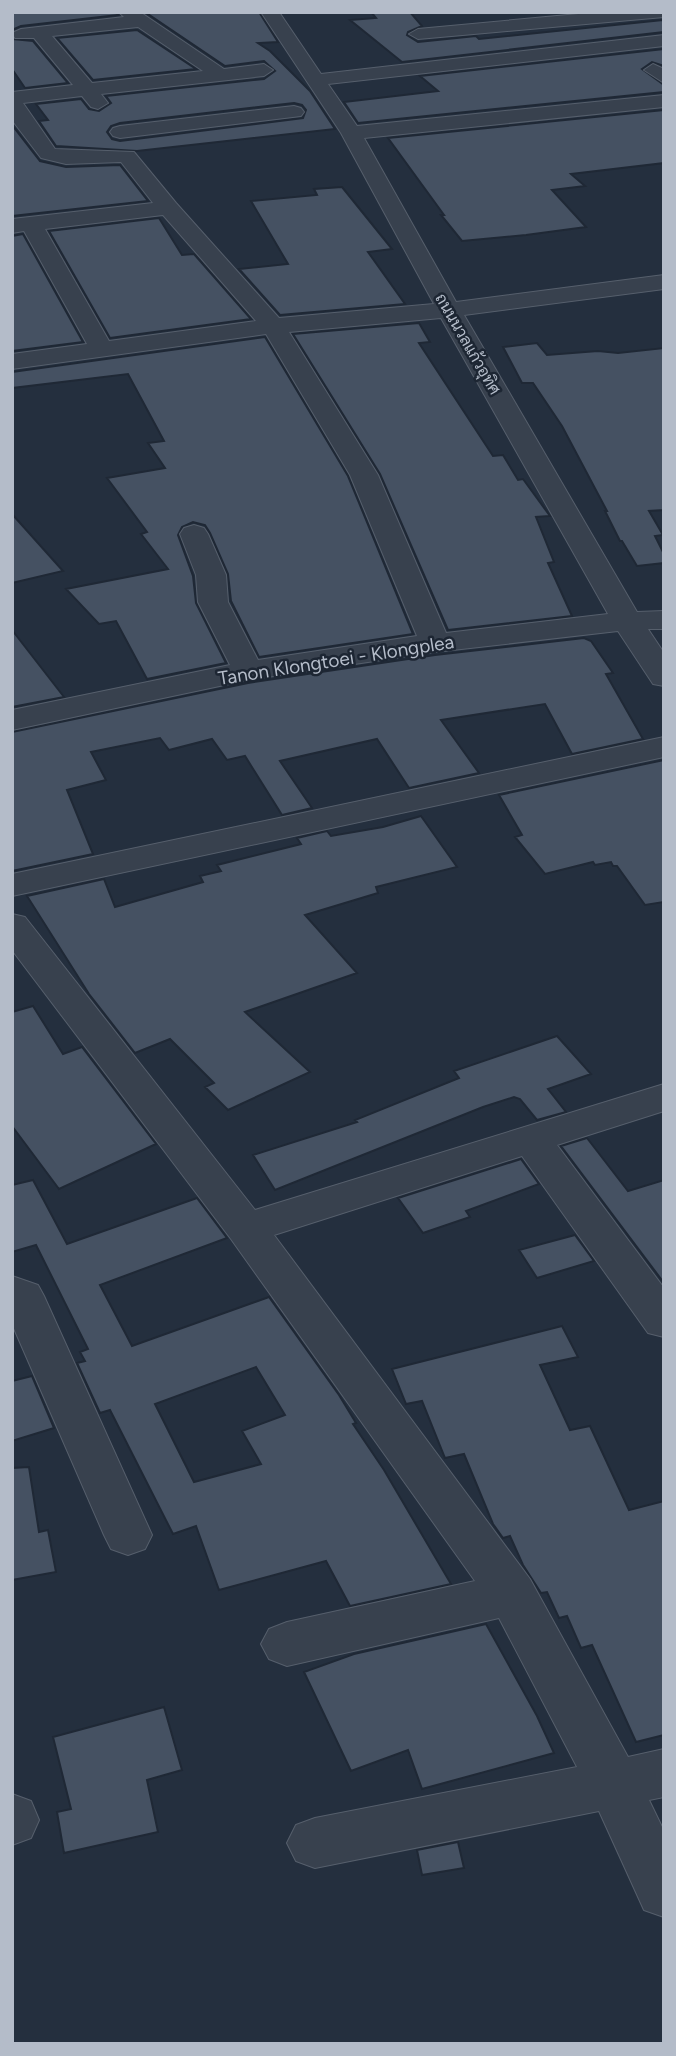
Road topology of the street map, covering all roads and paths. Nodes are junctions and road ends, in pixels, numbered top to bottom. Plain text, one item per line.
1 (270, 12) edge
2 (663, 12) edge
3 (571, 16) edge
4 (134, 17) edge
5 (81, 19) edge
6 (39, 32) junction
7 (418, 34) dead end
8 (12, 35) edge
9 (664, 40) edge
10 (264, 70) dead end
11 (221, 75) junction
12 (316, 80) junction
13 (86, 89) junction
14 (12, 99) edge
15 (660, 104) edge
16 (294, 112) dead end
17 (17, 121) edge
18 (120, 132) junction
19 (351, 132) junction
20 (127, 156) junction
21 (168, 208) junction
22 (22, 225) edge
23 (664, 282) edge
24 (449, 310) junction
25 (273, 326) junction
26 (102, 351) junction
27 (12, 362) edge
28 (194, 534) dead end
29 (664, 620) edge
30 (627, 621) junction
31 (435, 643) junction
32 (248, 671) junction
33 (664, 677) edge
34 (12, 720) edge
35 (664, 747) edge
36 (12, 885) edge
37 (12, 925) edge
38 (664, 1097) edge
39 (531, 1139) junction
40 (246, 1228) junction
41 (12, 1293) edge
42 (664, 1321) edge
43 (128, 1535) dead end
44 (512, 1594) junction
45 (286, 1644) dead end
46 (639, 1779) edge
47 (315, 1843) dead end
48 (664, 1891) edge

1 - 12 street, ถนนนวลแก้วอุทิศ
2 - 3 street
3 - 7 street
4 - 5 street
4 - 11 street
5 - 6 street
6 - 8 street
6 - 13 street
9 - 12 street
10 - 11 street
11 - 13 street
12 - 19 street, ถนนนวลแก้วอุทิศ
13 - 14 street
13 - 18 street
14 - 17 street
15 - 19 street
16 - 18 street
17 - 20 street
18 - 20 street
19 - 24 street, ถนนนวลแก้วอุทิศ
20 - 21 street
21 - 22 street
21 - 25 street
22 - 26 street
23 - 24 street
24 - 25 street
24 - 30 street, ถนนนวลแก้วอุทิศ
25 - 26 street
25 - 31 street
26 - 27 street
28 - 32 street
29 - 30 street, Tanon Klongtoei - Klongplea
30 - 31 street, Tanon Klongtoei - Klongplea
30 - 33 street, ถนนนวลแก้วอุทิศ
31 - 32 street, Tanon Klongtoei - Klongplea
32 - 34 street, Tanon Klongtoei - Klongplea
35 - 36 street
37 - 40 street
38 - 39 street
39 - 40 street
39 - 42 street
40 - 44 street
41 - 43 street
44 - 45 street
44 - 46 street
46 - 47 street
46 - 48 street

